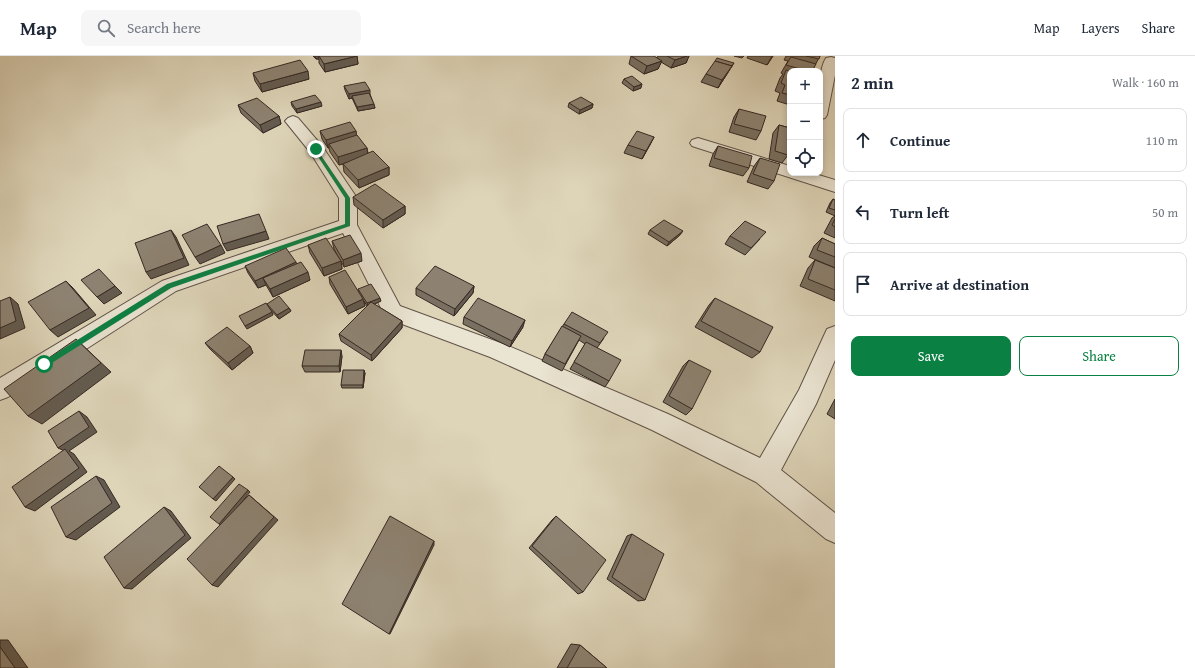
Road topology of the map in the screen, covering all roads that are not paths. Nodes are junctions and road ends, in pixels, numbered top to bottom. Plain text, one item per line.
1 (831, 61) dead end
2 (822, 104) edge
3 (293, 121) dead end
4 (698, 143) dead end
5 (787, 171) edge
6 (807, 176) edge
7 (825, 180) edge
8 (348, 225) junction
9 (835, 335) edge
10 (0, 390) edge
11 (765, 473) junction
12 (835, 530) edge

1 - 2 street
3 - 8 street
4 - 5 street
6 - 7 street
8 - 10 street
8 - 11 street
9 - 11 street
11 - 12 street

